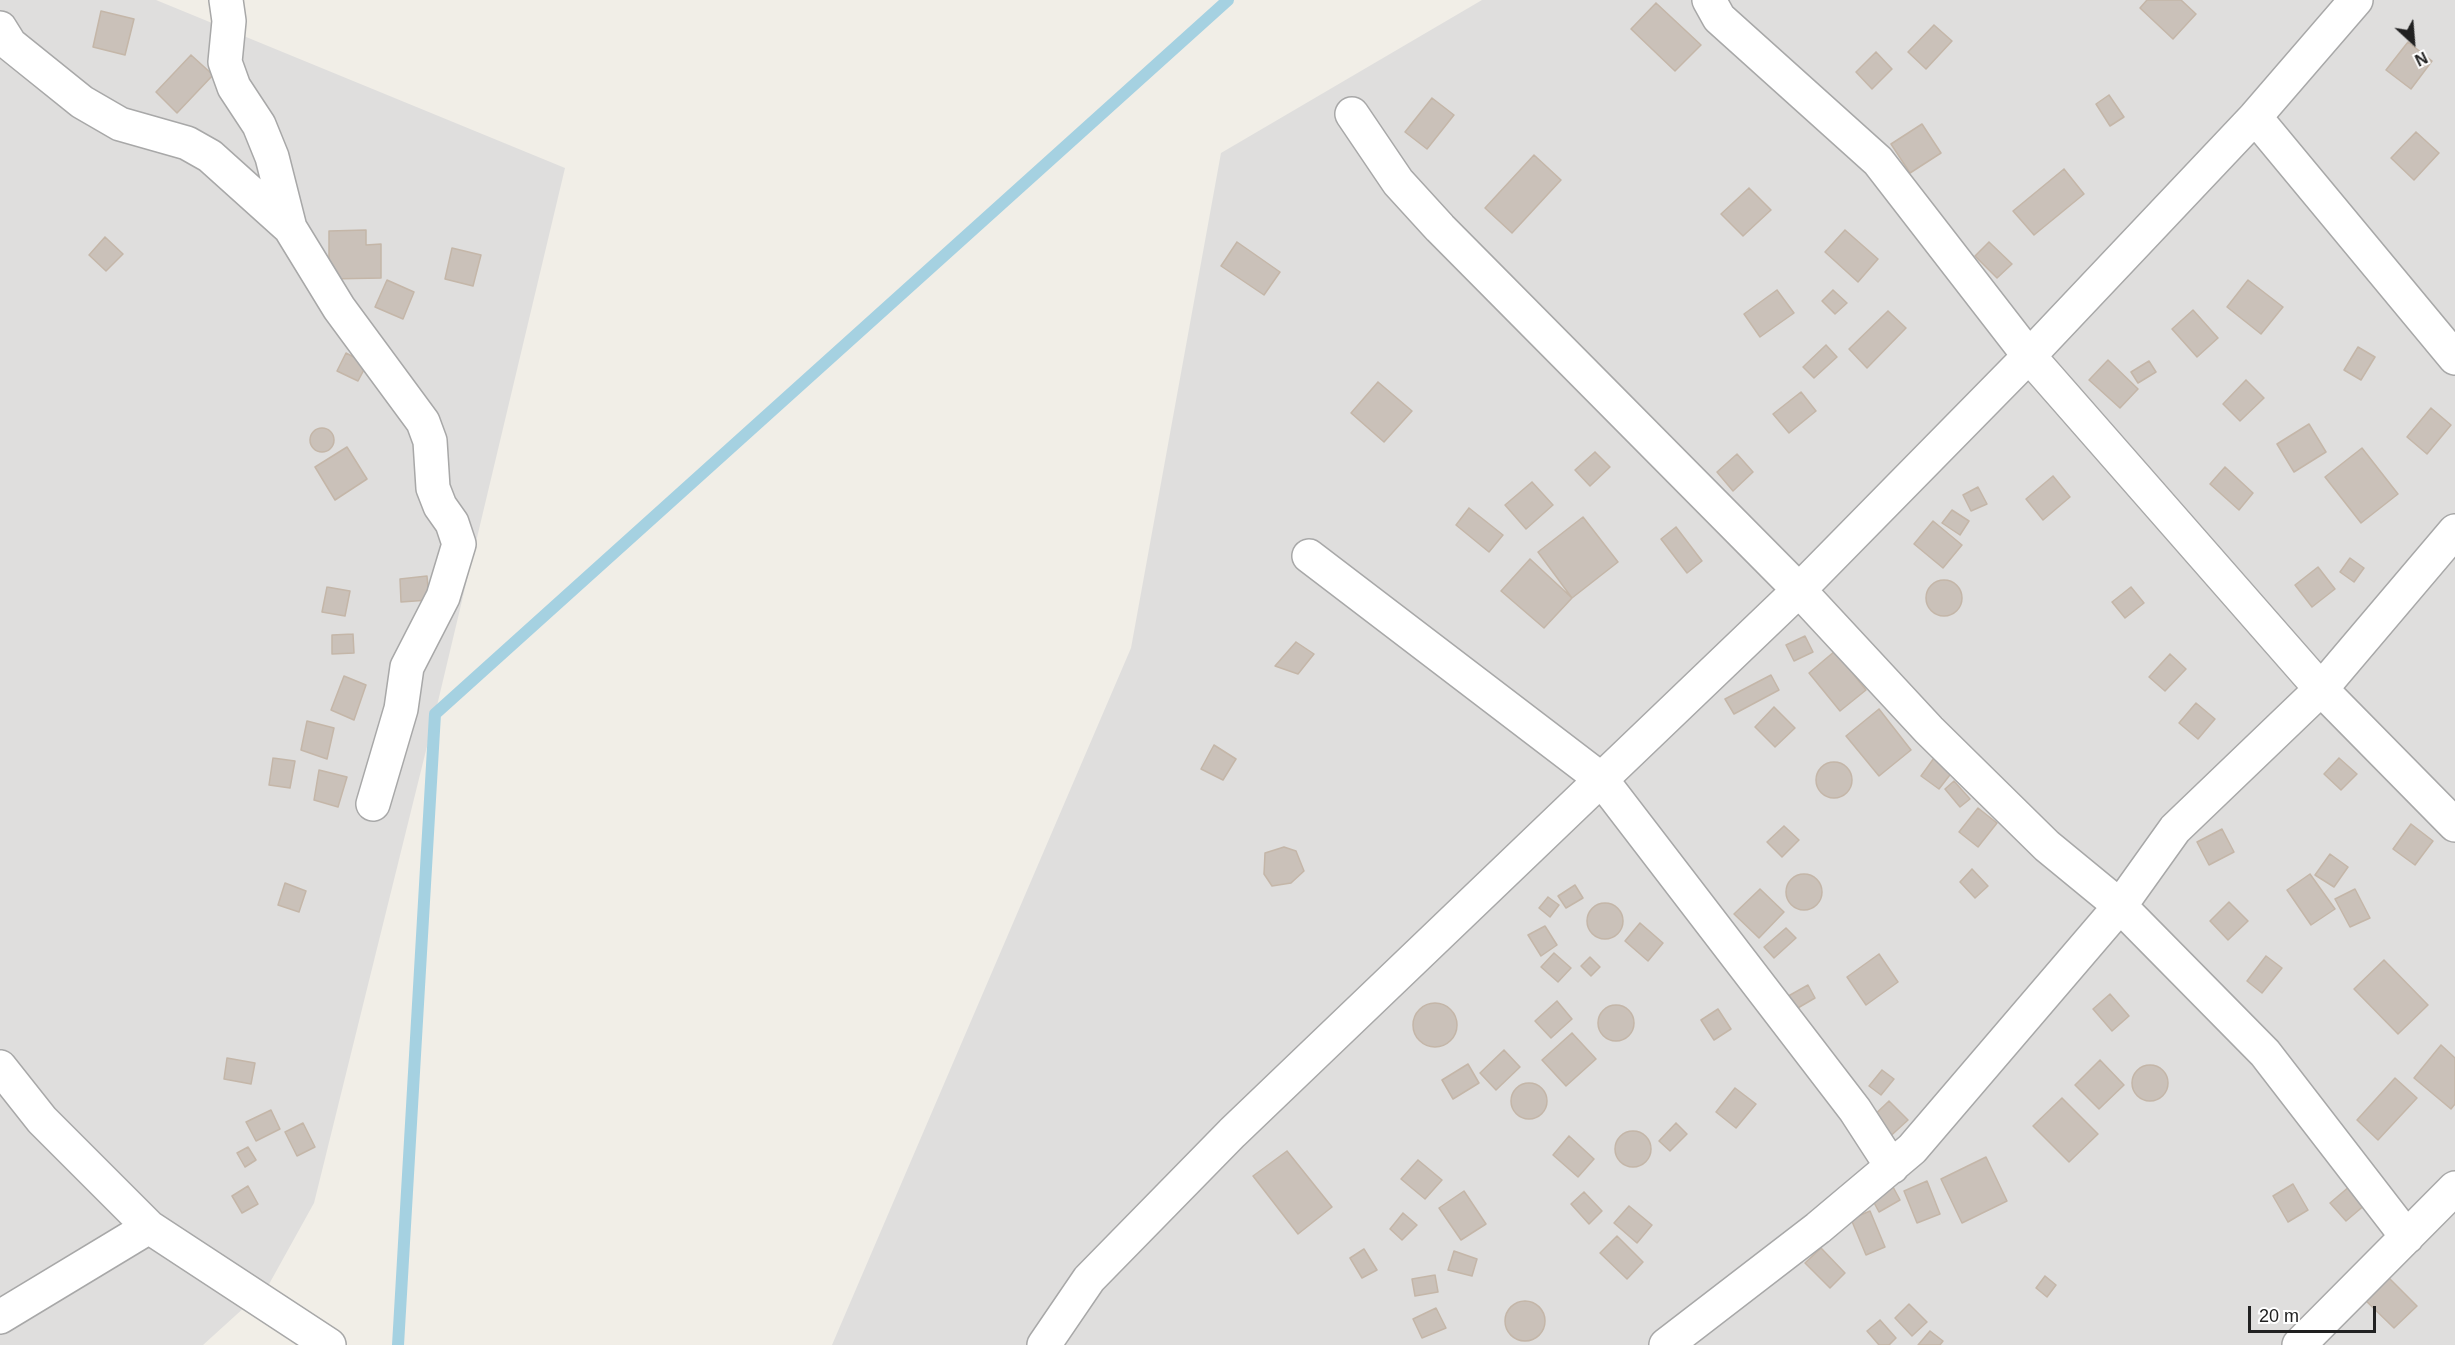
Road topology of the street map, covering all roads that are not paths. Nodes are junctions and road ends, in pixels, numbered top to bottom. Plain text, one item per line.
1 (226, 0) edge
2 (1709, 0) edge
3 (2356, 0) edge
4 (0, 28) edge
5 (1352, 114) dead end
6 (2255, 117) junction
7 (290, 228) junction
8 (2029, 356) junction
9 (2455, 358) edge
10 (2455, 531) edge
11 (1309, 556) dead end
12 (1799, 590) junction
13 (2321, 689) junction
14 (1601, 779) junction
15 (373, 804) dead end
16 (2455, 825) edge
17 (2120, 906) junction
18 (0, 1067) edge
19 (1892, 1167) junction
20 (2455, 1188) edge
21 (149, 1227) junction
22 (2407, 1237) junction
23 (0, 1317) edge
24 (329, 1345) edge
25 (1044, 1345) edge
26 (1666, 1345) edge
27 (2299, 1345) edge

1 - 7 street
2 - 8 street
3 - 6 street
4 - 7 street
5 - 12 street
6 - 8 street
6 - 9 street
7 - 15 street
8 - 12 street
8 - 13 street
10 - 13 street
11 - 14 street
12 - 14 street
12 - 17 street
13 - 16 street
13 - 17 street
14 - 19 street
14 - 25 street
17 - 19 street
17 - 22 street
18 - 21 street
19 - 26 street
20 - 22 street
21 - 23 street
21 - 24 street
22 - 27 street

